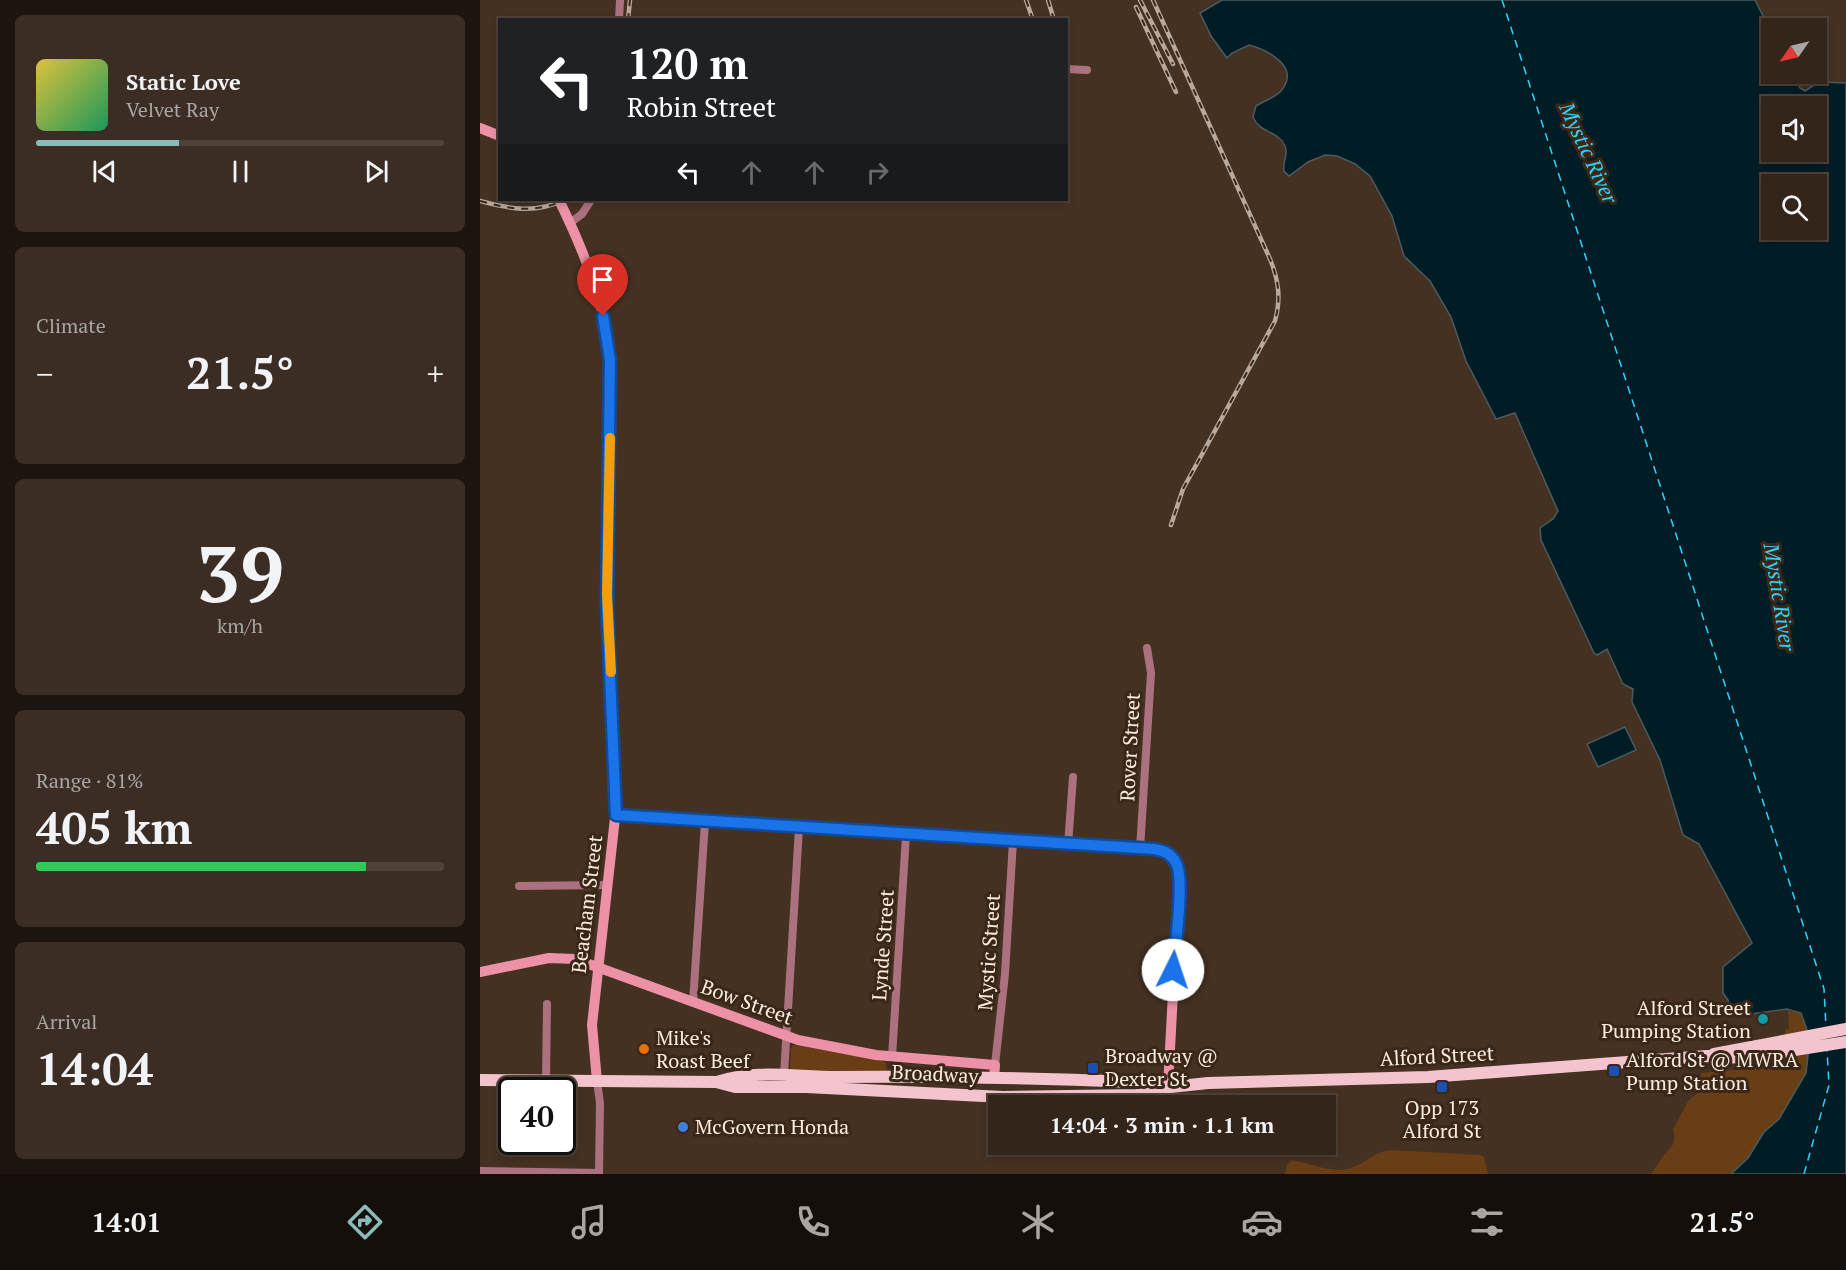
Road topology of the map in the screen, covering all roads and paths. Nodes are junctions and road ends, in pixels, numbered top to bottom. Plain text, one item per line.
1 (620, 0) edge
2 (619, 18) edge
3 (1068, 69) edge
4 (1087, 70) dead end
5 (480, 128) edge
6 (498, 135) edge
7 (559, 201) edge
8 (590, 201) edge
9 (570, 223) junction
10 (1147, 648) dead end
11 (1074, 777) dead end
12 (616, 815) junction
13 (705, 822) junction
14 (799, 828) junction
15 (906, 835) junction
16 (1013, 841) junction
17 (1068, 844) junction
18 (1140, 849) junction
19 (608, 885) junction
20 (519, 886) dead end
21 (597, 966) junction
22 (480, 972) edge
23 (693, 1002) junction
24 (547, 1004) dead end
25 (1846, 1029) edge
26 (786, 1037) junction
27 (1846, 1042) edge
28 (1707, 1056) junction
29 (892, 1057) junction
30 (995, 1072) junction
31 (784, 1075) junction
32 (546, 1077) edge
33 (480, 1080) edge
34 (498, 1080) edge
35 (576, 1081) edge
36 (597, 1081) junction
37 (716, 1082) junction
38 (1168, 1087) junction
39 (1152, 1089) junction
40 (480, 1171) edge

1 - 2 street
3 - 4 street
5 - 6 main road
7 - 9 main road, Beacham Street
8 - 9 street
9 - 12 main road, Beacham Street
10 - 18 street, Rover Street
11 - 17 street
12 - 13 main road
12 - 19 main road, Beacham Street
13 - 14 main road
13 - 23 street
14 - 15 main road
14 - 26 street
15 - 16 main road
15 - 29 street, Lynde Street
16 - 17 main road
16 - 30 street, Mystic Street
17 - 18 main road
18 - 38 main road
19 - 20 street
19 - 21 main road, Beacham Street
21 - 22 main road, Bow Street
21 - 23 main road, Bow Street
21 - 36 main road, Beacham Street
23 - 26 main road, Bow Street
24 - 32 street
25 - 28 main road, Alford Street
26 - 29 main road, Bow Street
26 - 31 street
27 - 28 main road, Alford Street
28 - 38 main road, Alford Street
29 - 30 main road, Bow Street
30 - 31 main road, Broadway
30 - 39 main road, Broadway
31 - 37 main road, Broadway
33 - 34 main road, Broadway
35 - 36 main road, Broadway
36 - 37 main road, Broadway
36 - 40 street
37 - 39 main road, Broadway
38 - 39 main road, Broadway

